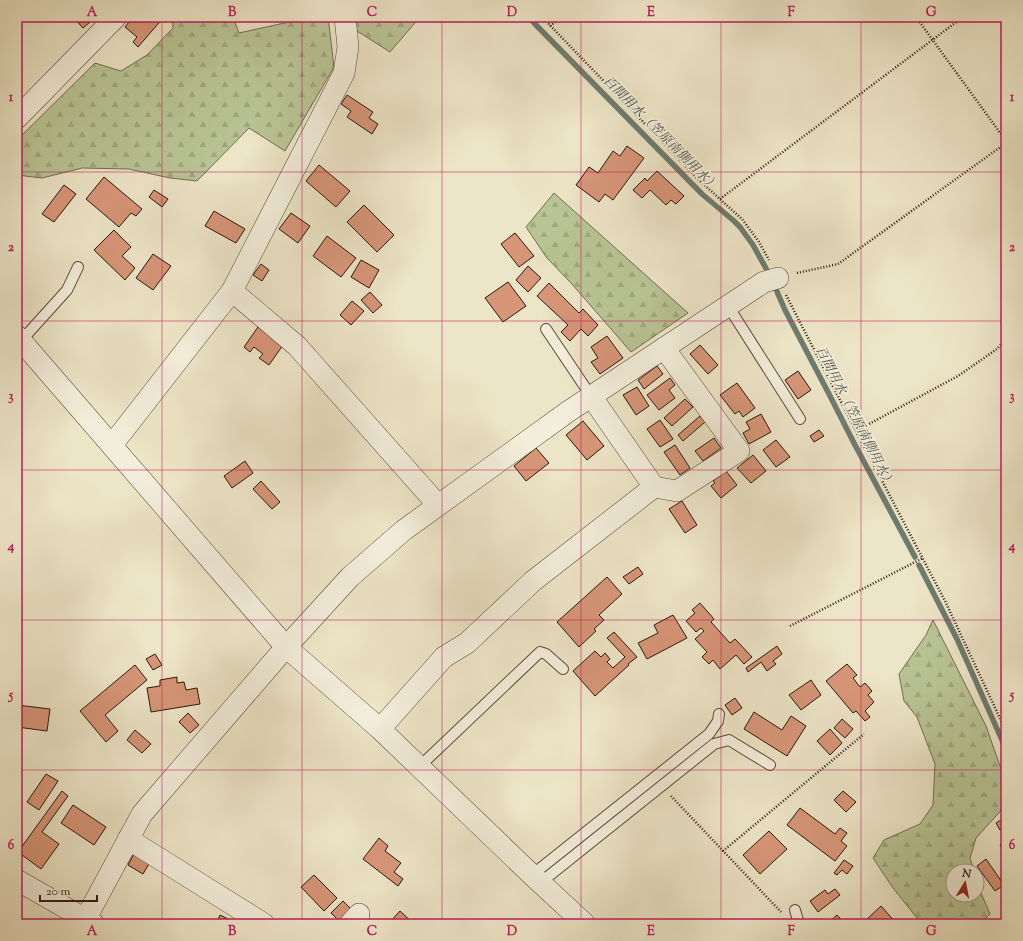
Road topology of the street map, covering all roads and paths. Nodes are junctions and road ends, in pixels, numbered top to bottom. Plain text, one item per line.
1 (116, 17) edge
2 (345, 17) edge
3 (542, 17) edge
4 (562, 17) edge
5 (916, 17) edge
6 (963, 17) edge
7 (550, 26) junction
8 (933, 39) junction
9 (17, 118) edge
10 (1006, 142) edge
11 (720, 199) junction
12 (78, 267) dead end
13 (778, 278) junction
14 (232, 291) junction
15 (728, 306) junction
16 (546, 329) dead end
17 (19, 339) edge
18 (1006, 340) edge
19 (664, 348) junction
20 (591, 396) junction
21 (800, 419) dead end
22 (856, 431) junction
23 (112, 446) junction
24 (654, 488) junction
25 (438, 505) junction
26 (923, 558) junction
27 (790, 626) dead end
28 (286, 647) junction
29 (563, 669) dead end
30 (719, 714) dead end
31 (380, 729) junction
32 (1006, 731) edge
33 (864, 734) dead end
34 (770, 766) dead end
35 (420, 767) junction
36 (661, 786) junction
37 (128, 839) junction
38 (723, 851) junction
39 (536, 879) junction
40 (17, 880) edge
41 (795, 910) dead end
42 (782, 913) dead end
43 (90, 922) edge
44 (264, 924) edge
45 (585, 924) edge
46 (799, 924) edge

1 - 9 street
2 - 14 street
3 - 7 path
4 - 7 path
5 - 8 path
6 - 8 path
7 - 11 path
8 - 10 path
8 - 11 path
10 - 13 path
11 - 13 path
12 - 17 lane
13 - 15 street
13 - 22 path
14 - 23 street
14 - 25 street
15 - 19 street
15 - 21 lane
16 - 20 lane
17 - 23 street
18 - 22 path
19 - 20 street
19 - 24 street
20 - 24 street
20 - 25 street
22 - 26 path
23 - 28 street
24 - 31 street
25 - 28 street
26 - 27 path
26 - 32 path
28 - 31 street
28 - 37 street
29 - 35 lane
30 - 39 lane
31 - 35 street
33 - 38 path
34 - 36 lane
35 - 39 street
36 - 38 path
36 - 39 lane
37 - 43 street
37 - 44 street
38 - 42 path
39 - 45 street
40 - 43 street
41 - 46 lane

